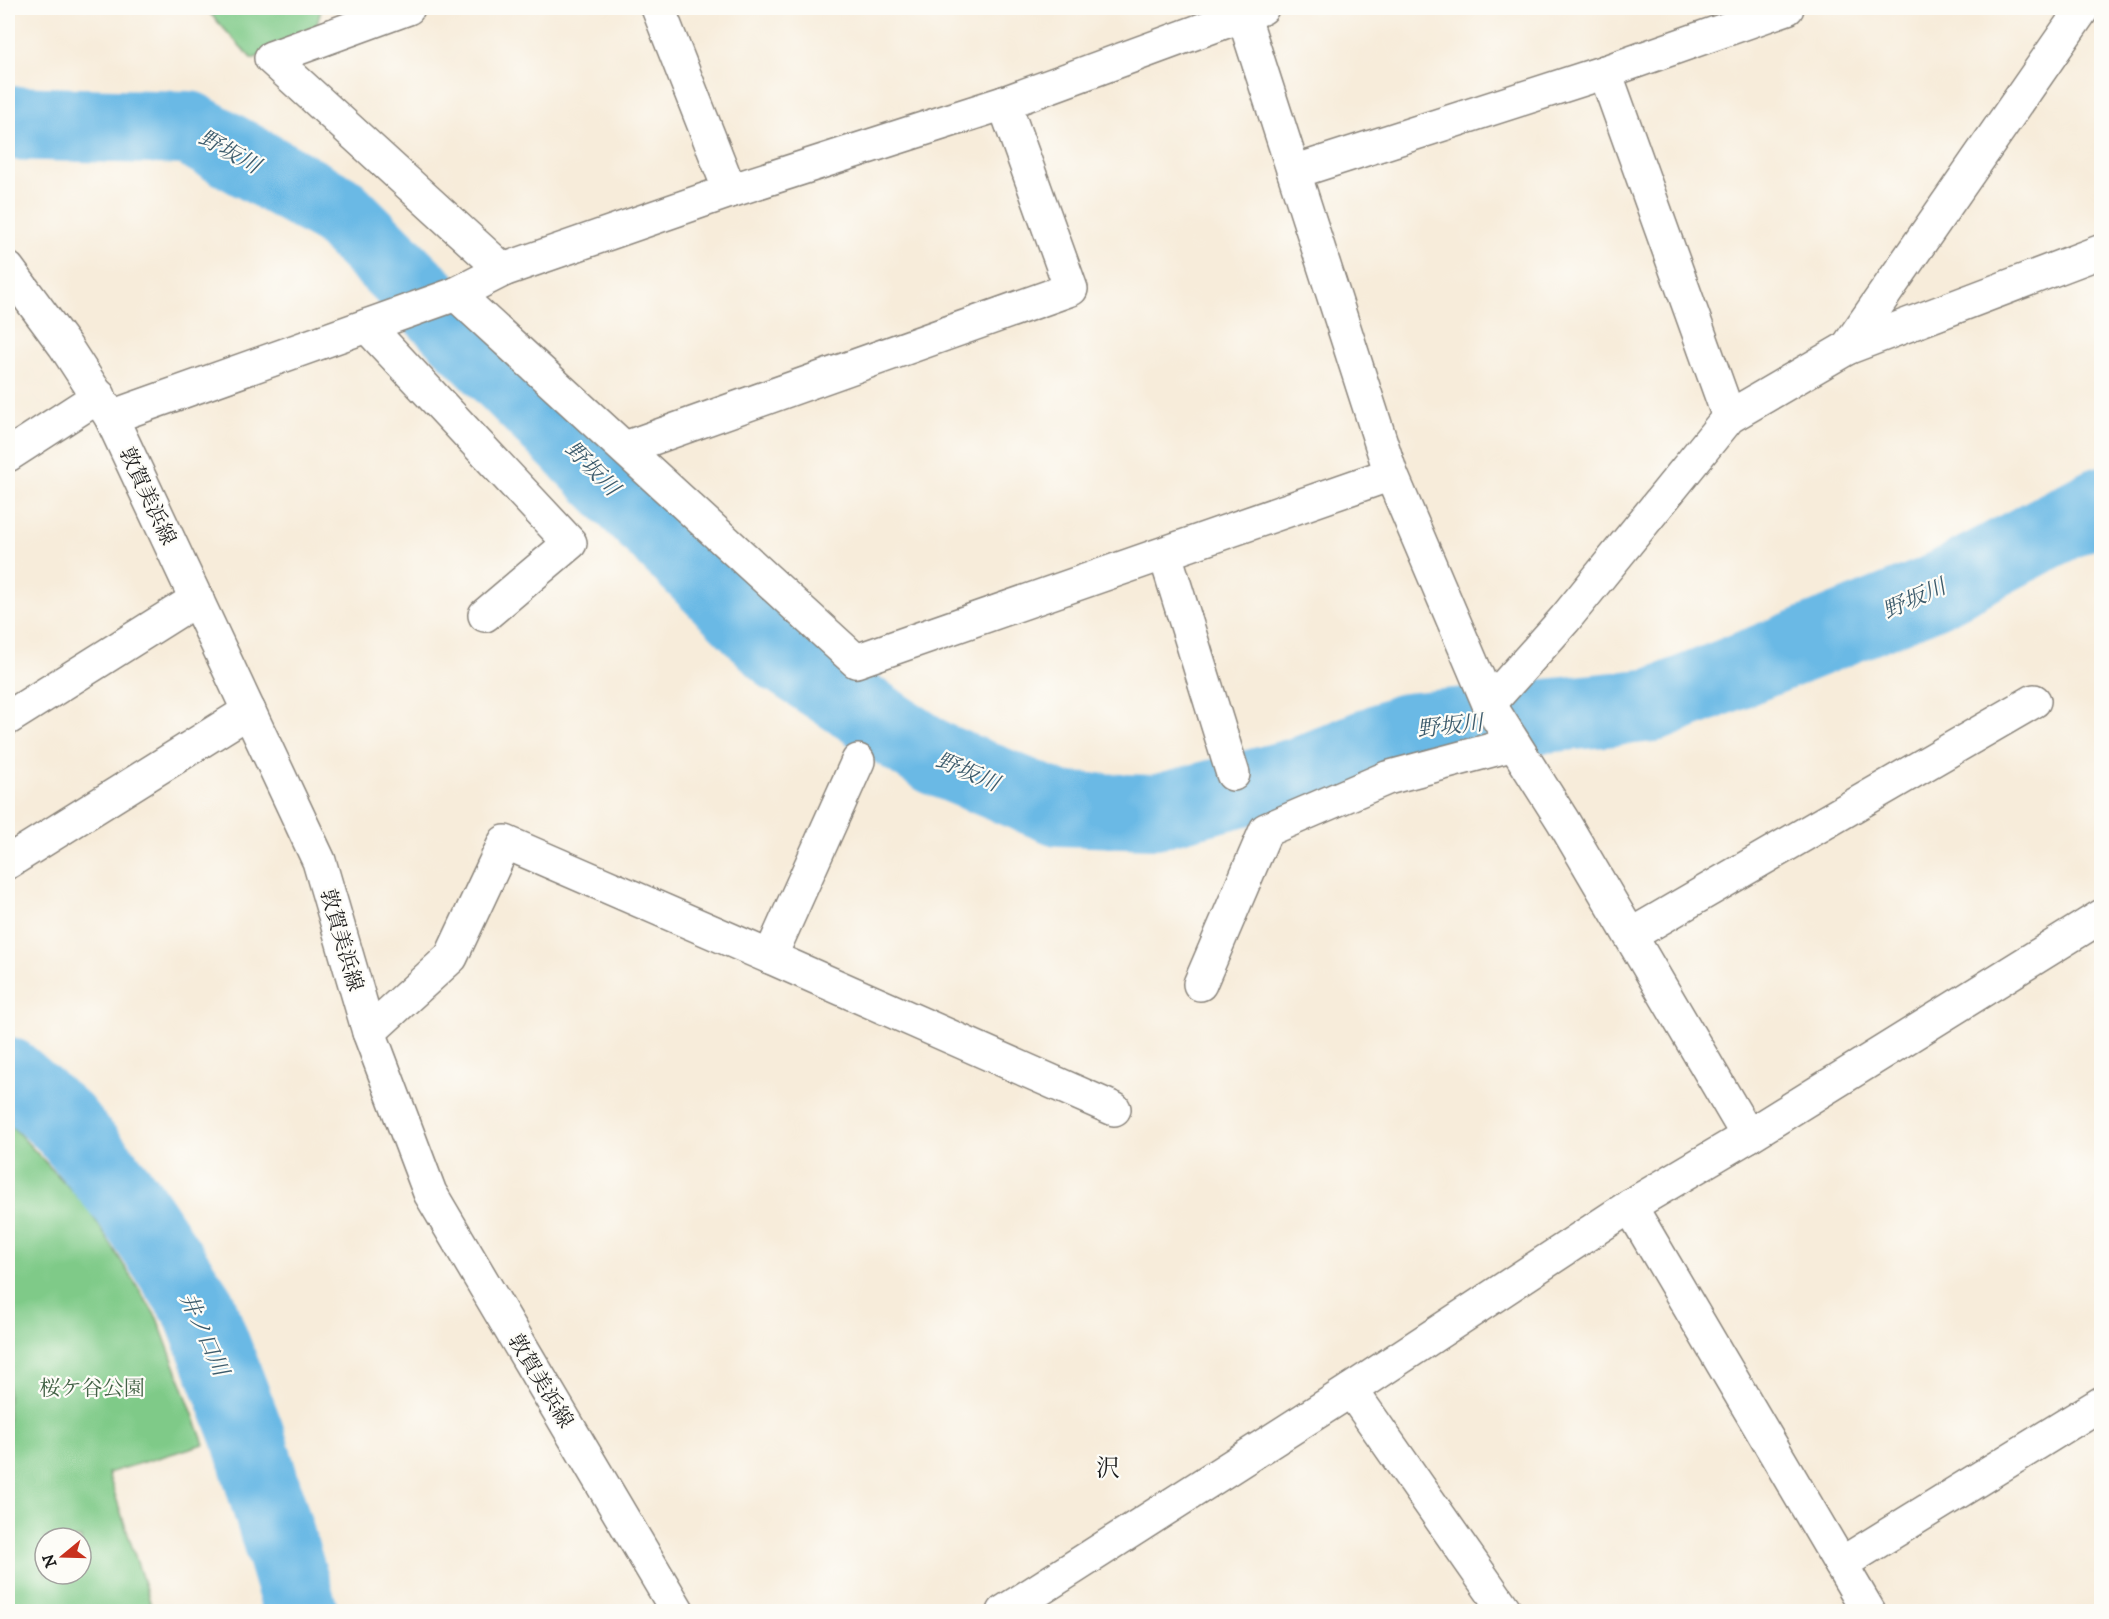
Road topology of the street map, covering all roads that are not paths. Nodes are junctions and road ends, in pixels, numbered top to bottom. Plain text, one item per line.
1 (408, 8) edge
2 (658, 8) edge
3 (1787, 8) edge
4 (2083, 8) edge
5 (1249, 10) edge
6 (343, 19) edge
7 (1605, 72) junction
8 (1004, 103) junction
9 (1294, 172) junction
10 (730, 191) junction
11 (2102, 251) edge
12 (8, 268) edge
13 (503, 270) junction
14 (456, 294) junction
15 (367, 326) junction
16 (1846, 348) junction
17 (105, 407) junction
18 (1729, 417) junction
19 (625, 448) junction
20 (8, 455) edge
21 (1391, 474) junction
22 (1166, 554) junction
23 (197, 599) junction
24 (485, 615) dead end
25 (2034, 701) dead end
26 (1489, 704) junction
27 (249, 711) junction
28 (8, 718) edge
29 (1514, 744) junction
30 (858, 761) dead end
31 (1233, 774) dead end
32 (8, 862) edge
33 (2102, 916) edge
34 (1631, 935) junction
35 (770, 957) junction
36 (1200, 984) dead end
37 (369, 1032) junction
38 (1114, 1109) dead end
39 (1748, 1136) junction
40 (1630, 1206) junction
41 (1351, 1390) junction
42 (2102, 1403) edge
43 (1841, 1564) junction
44 (678, 1611) edge
45 (1004, 1611) edge
46 (1506, 1611) edge
47 (1869, 1611) edge

1 - 6 street
2 - 10 street
3 - 7 street
4 - 16 street
5 - 8 street
5 - 9 street
6 - 13 street
7 - 9 street
7 - 18 street
8 - 10 street
8 - 19 street
9 - 21 street
10 - 13 street
11 - 16 street
12 - 17 street, 敦賀美浜線
13 - 14 street
14 - 15 street
14 - 19 street
15 - 17 street
15 - 24 street
16 - 18 street
17 - 20 street
17 - 23 street, 敦賀美浜線
18 - 26 street
19 - 22 street
21 - 22 street
21 - 26 street
22 - 31 street
23 - 27 street, 敦賀美浜線
23 - 28 street
25 - 34 street
26 - 29 street
27 - 32 street
27 - 37 street, 敦賀美浜線
29 - 34 street
29 - 36 street
30 - 35 street
33 - 39 street
34 - 39 street
35 - 37 street
35 - 38 street
37 - 44 street, 敦賀美浜線
39 - 40 street
40 - 41 street
40 - 43 street
41 - 45 street
41 - 46 street
42 - 43 street
43 - 47 street

